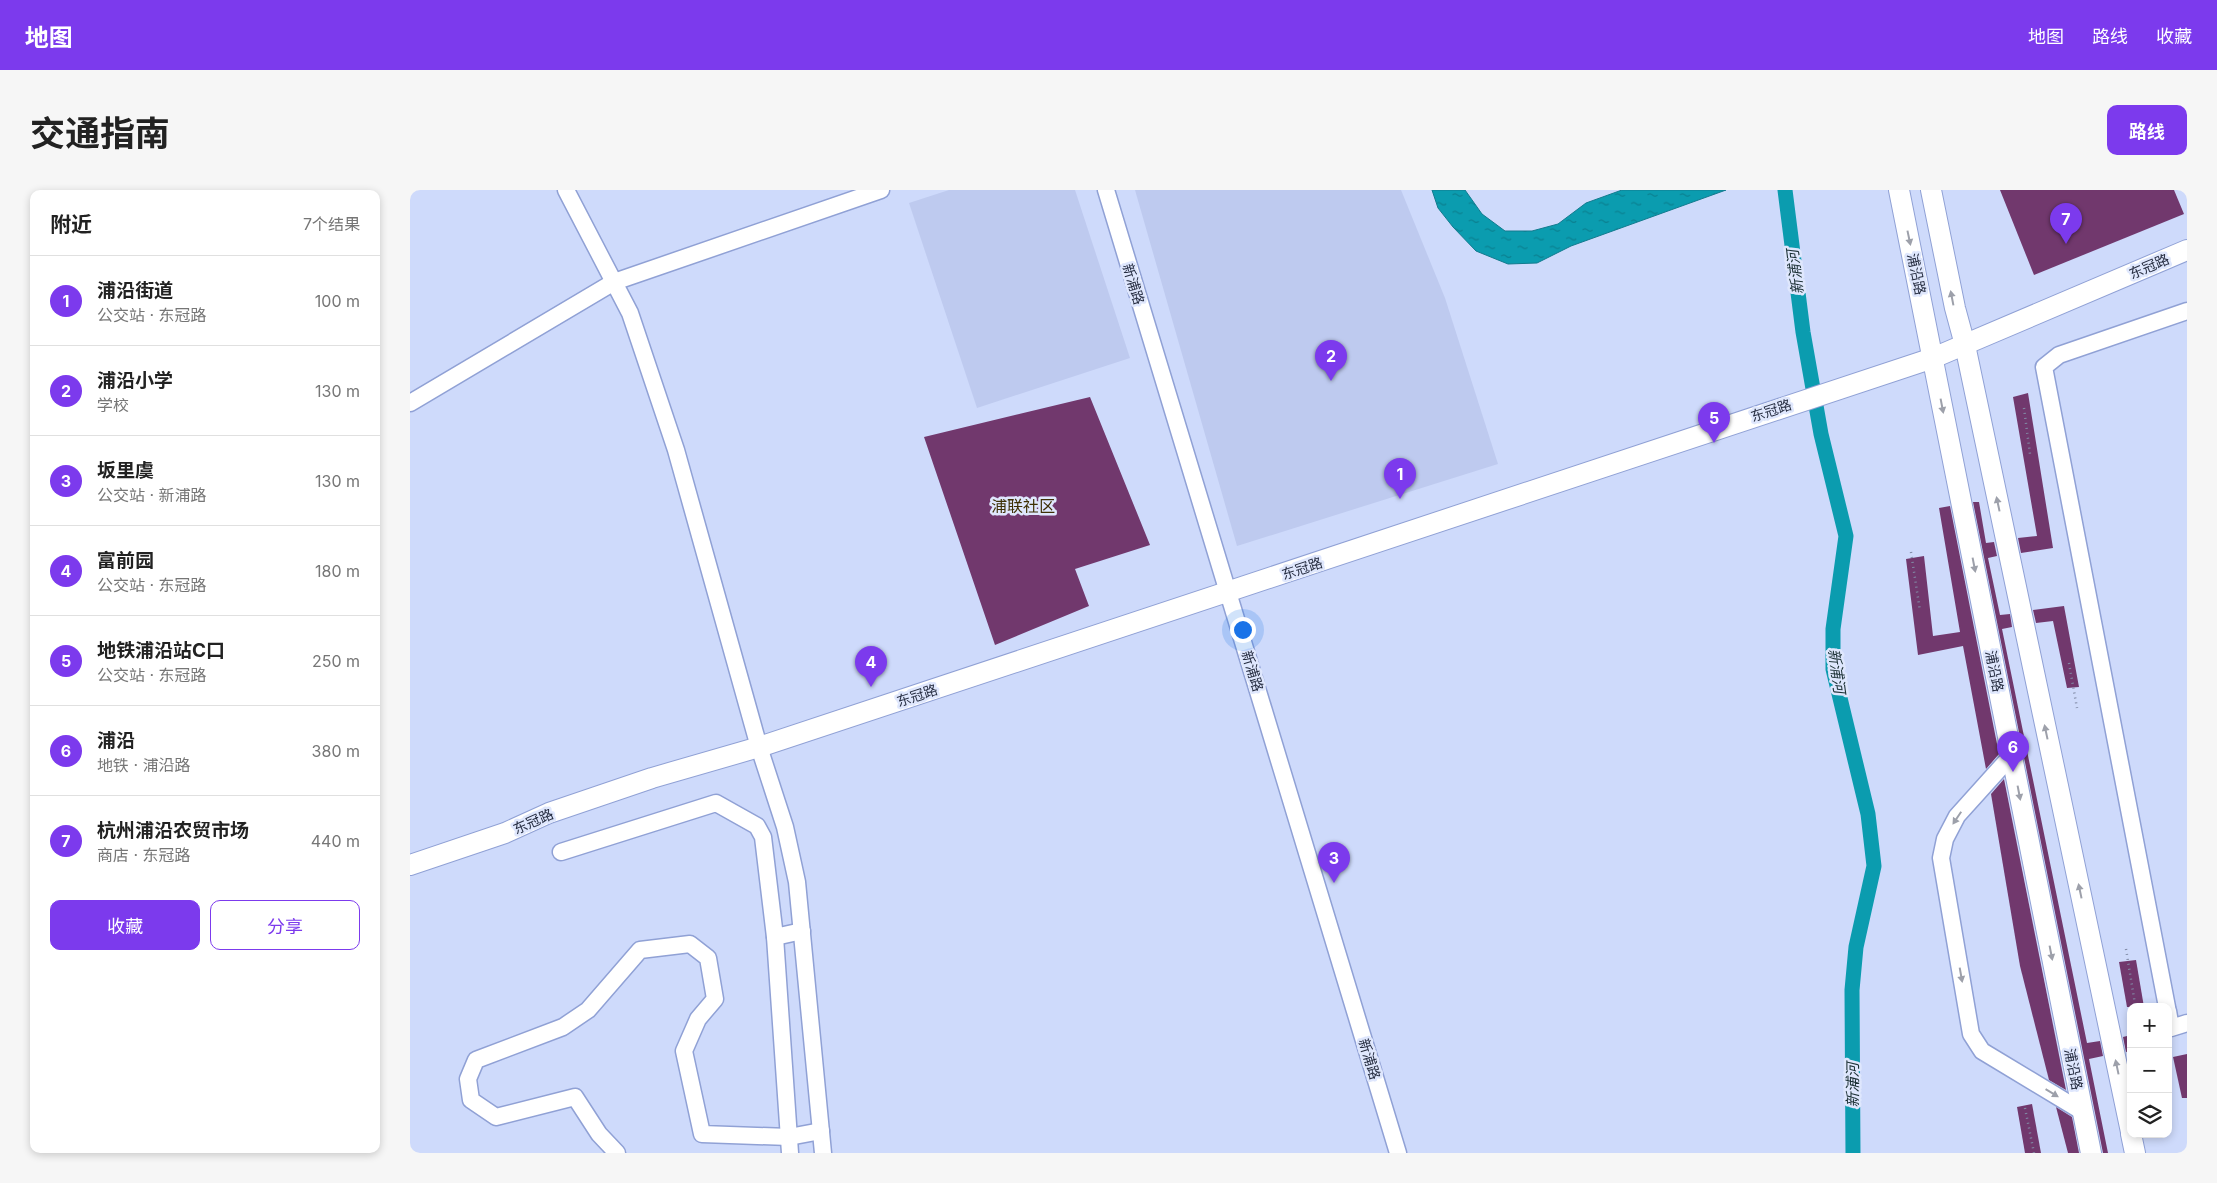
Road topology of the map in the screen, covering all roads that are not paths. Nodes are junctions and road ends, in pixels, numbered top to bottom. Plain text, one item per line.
1 (566, 190) edge
2 (881, 190) edge
3 (1106, 190) edge
4 (1899, 190) edge
5 (1931, 190) edge
6 (2187, 250) edge
7 (614, 282) junction
8 (2187, 311) edge
9 (1965, 345) junction
10 (1933, 358) junction
11 (410, 402) edge
12 (1229, 592) junction
13 (759, 747) junction
14 (2012, 754) junction
15 (561, 852) dead end
16 (410, 865) edge
17 (802, 931) junction
18 (775, 937) junction
19 (2166, 1003) edge
20 (2187, 1023) edge
21 (2172, 1028) edge
22 (2083, 1112) junction
23 (2127, 1114) edge
24 (821, 1131) junction
25 (2132, 1138) edge
26 (789, 1149) edge
27 (617, 1153) edge
28 (823, 1153) edge
29 (1398, 1153) edge
30 (2091, 1153) edge
31 (2135, 1153) edge

1 - 7 street
2 - 7 street
3 - 12 street, 新浦路
4 -> 10 main road, 浦沿路
9 -> 5 main road
6 - 9 main road, 东冠路
7 - 11 street
7 - 13 street
8 - 19 street
9 - 10 main road, 东冠路
23 -> 9 main road
10 - 12 main road, 东冠路
10 -> 14 main road, 浦沿路
12 - 13 main road, 东冠路
12 - 29 street, 新浦路
13 - 16 main road, 东冠路
13 - 17 street
14 -> 22 main road, 浦沿路
14 -> 22 street
15 - 18 street
17 - 18 street
17 - 24 street
18 - 26 street
20 - 21 street
22 - 30 main road, 浦沿路
24 - 26 street
24 - 28 street
25 - 31 main road
26 - 27 street

